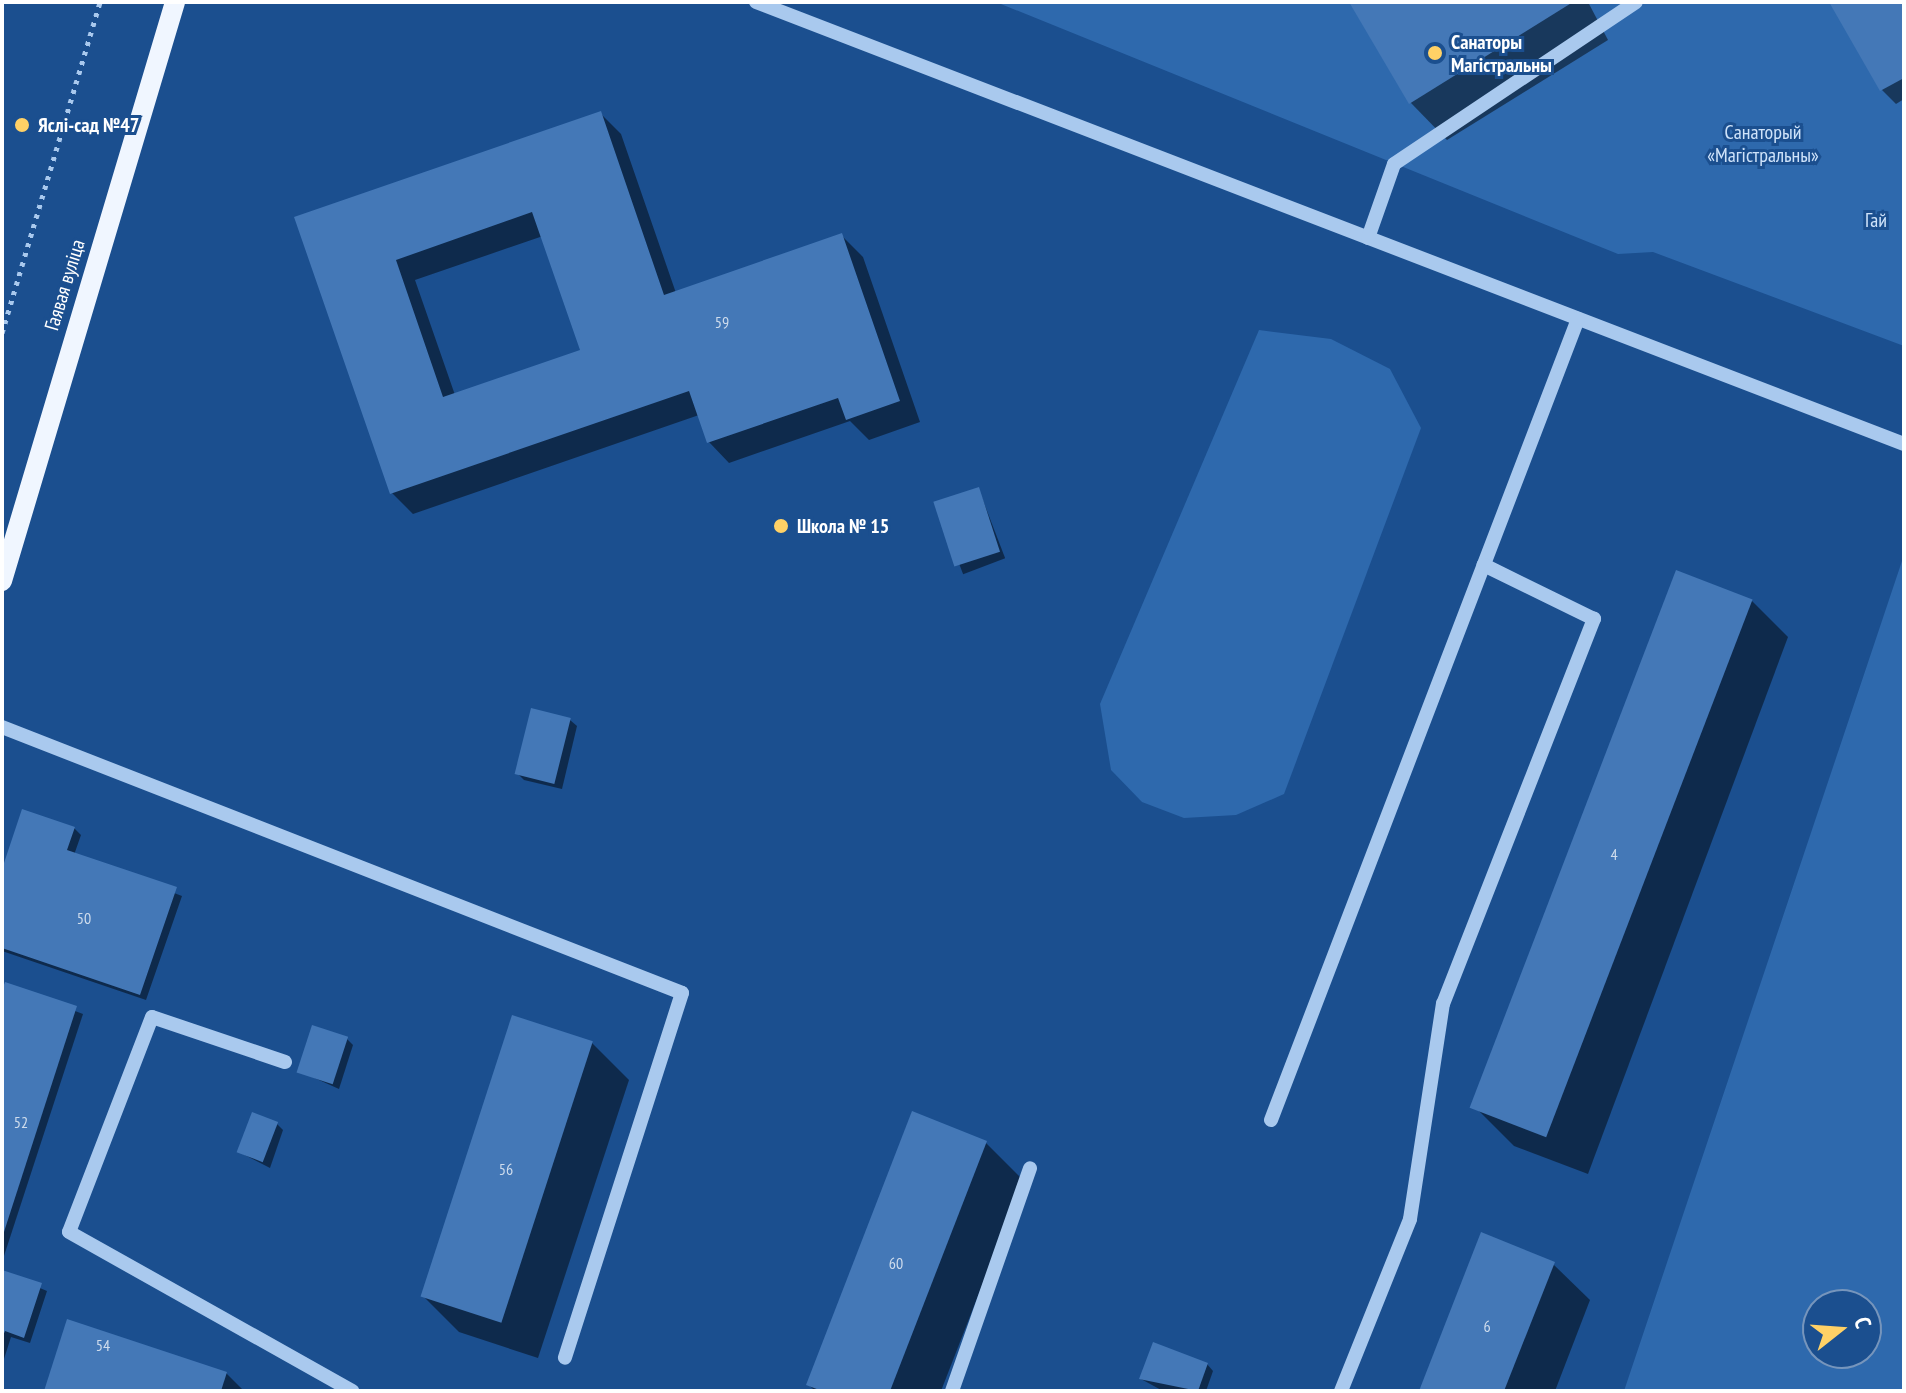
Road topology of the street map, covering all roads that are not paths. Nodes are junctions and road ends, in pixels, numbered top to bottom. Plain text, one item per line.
1 (175, 2) edge
2 (756, 2) edge
3 (1636, 2) edge
4 (1368, 238) junction
5 (1578, 319) junction
6 (1904, 444) edge
7 (1484, 565) junction
8 (2, 581) edge
9 (2, 727) edge
10 (285, 1062) dead end
11 (1271, 1120) dead end
12 (1030, 1168) dead end
13 (565, 1358) dead end
14 (352, 1391) edge
15 (952, 1391) edge
16 (1341, 1391) edge

1 - 8 main road, Гаявая вуліца
2 - 4 street
3 - 4 street
4 - 5 street
5 - 6 street
5 - 7 street
7 - 11 street
7 - 16 street
9 - 13 street
10 - 14 street
12 - 15 street

